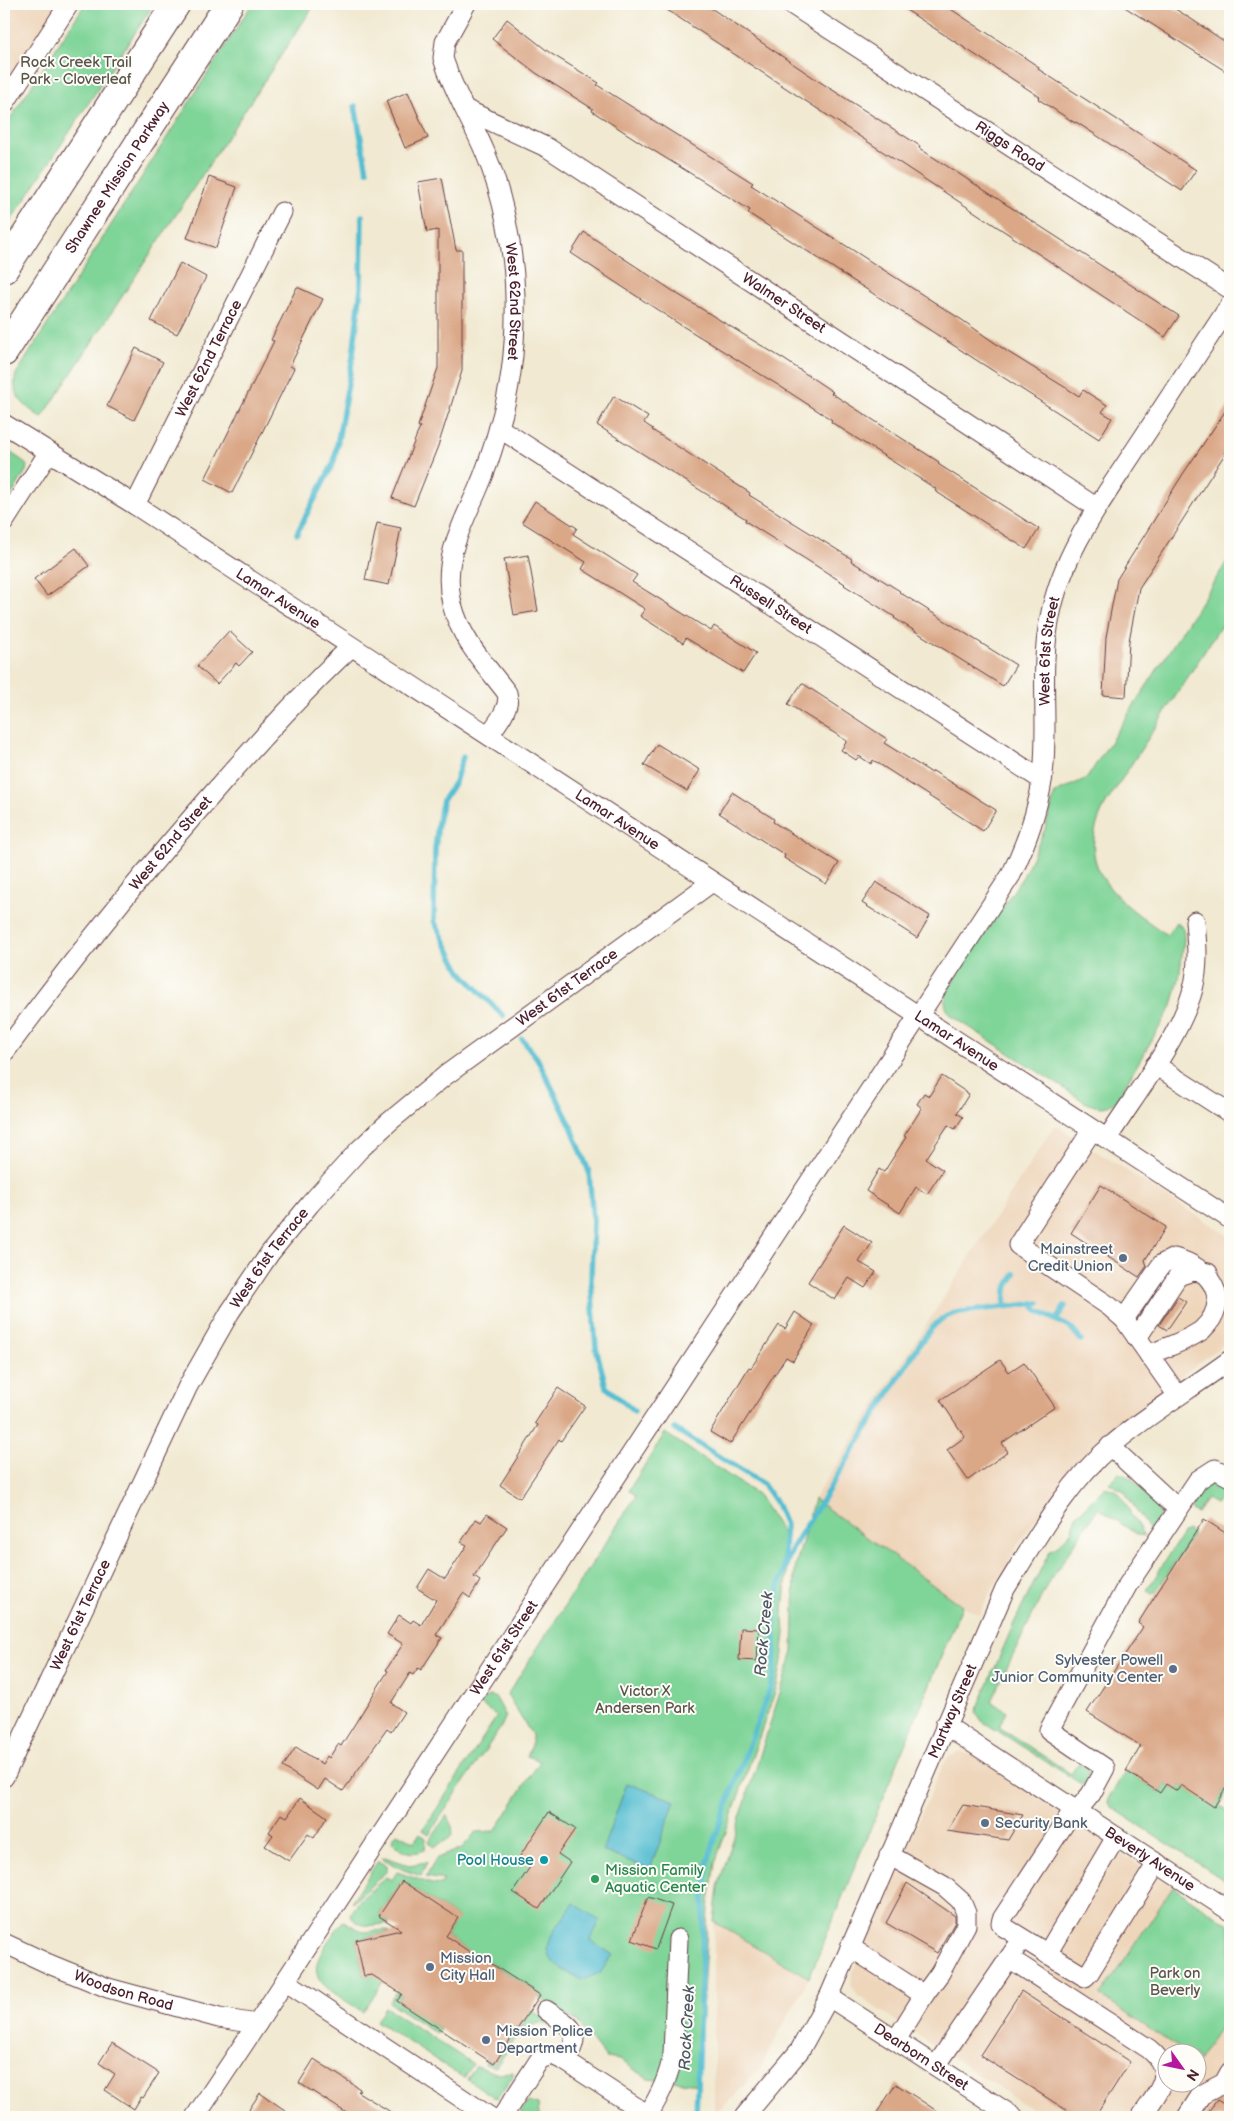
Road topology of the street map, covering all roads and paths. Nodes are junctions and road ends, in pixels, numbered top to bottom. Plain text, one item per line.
1 (70, 4) edge
2 (176, 4) edge
3 (229, 4) edge
4 (466, 4) edge
5 (791, 4) edge
6 (4, 104) edge
7 (465, 109) junction
8 (282, 212) dead end
9 (4, 269) edge
10 (1230, 289) edge
11 (1230, 305) edge
12 (4, 352) edge
13 (4, 424) edge
14 (499, 428) junction
15 (49, 452) junction
16 (136, 505) junction
17 (1097, 508) junction
18 (4, 522) edge
19 (351, 647) junction
20 (489, 735) junction
21 (1042, 780) junction
22 (712, 882) junction
23 (1195, 921) dead end
24 (918, 1016) junction
25 (4, 1053) edge
26 (1155, 1065) junction
27 (1230, 1113) edge
28 (1099, 1134) junction
29 (1230, 1219) edge
30 (1211, 1277) junction
31 (1137, 1338) junction
32 (1230, 1360) edge
33 (1178, 1396) junction
34 (1110, 1446) junction
35 (1230, 1477) edge
36 (1178, 1509) junction
37 (946, 1725) junction
38 (4, 1777) edge
39 (1075, 1810) junction
40 (1116, 1837) junction
41 (889, 1856) junction
42 (1157, 1863) junction
43 (1230, 1911) edge
44 (1022, 1938) junction
45 (678, 1939) dead end
46 (4, 1943) edge
47 (850, 1947) junction
48 (1047, 1954) junction
49 (1009, 1958) junction
50 (285, 1981) junction
51 (924, 1995) junction
52 (829, 1997) junction
53 (546, 2010) dead end
54 (252, 2023) junction
55 (896, 2040) junction
56 (565, 2061) junction
57 (936, 2066) junction
58 (1228, 2081) edge
59 (195, 2117) edge
60 (490, 2117) edge
61 (502, 2117) edge
62 (744, 2117) edge
63 (1014, 2117) edge
64 (1142, 2117) edge
65 (1187, 2117) edge

1 - 6 street
2 - 9 highway
3 - 12 highway, Shawnee Mission Parkway
4 - 7 street, West 62nd Street
5 - 10 street, Riggs Road
7 - 14 street, West 62nd Street
7 - 17 street, Walmer Street
8 - 16 street, West 62nd Terrace
11 - 17 street, West 61st Street
13 - 15 street, Lamar Avenue
14 - 20 street, West 62nd Street
14 - 21 street, Russell Street
15 - 16 street, Lamar Avenue
15 - 18 street
16 - 19 street, Lamar Avenue
17 - 21 street, West 61st Street
19 - 20 street, Lamar Avenue
19 - 25 street, West 62nd Street
20 - 22 street, Lamar Avenue
21 - 24 street, West 61st Street
22 - 24 street, Lamar Avenue
22 - 38 street, West 61st Terrace
23 - 26 street
24 - 28 street, Lamar Avenue
24 - 50 street, West 61st Street
26 - 27 street
26 - 28 street
28 - 29 street, Lamar Avenue
28 - 31 street
30 - 31 street
30 - 31 street
30 - 31 street
31 - 33 street
32 - 33 street, Martway Street
33 - 34 street, Martway Street
34 - 36 street
34 - 37 street, Martway Street
35 - 36 street
36 - 39 street
37 - 39 street, Beverly Avenue
37 - 41 street, Martway Street
39 - 40 street, Beverly Avenue
39 - 44 street
40 - 42 street, Beverly Avenue
40 - 48 street
41 - 47 street, Martway Street
41 - 51 street
42 - 43 street, Beverly Avenue
42 - 48 street
44 - 48 street
44 - 49 street
45 - 56 street
46 - 54 street, Woodson Road
47 - 51 street
47 - 52 street, Martway Street
49 - 57 street
49 - 64 street
50 - 54 street, West 61st Street
50 - 60 street
51 - 55 street
52 - 55 street, Dearborn Street
52 - 62 street, Martway Street
53 - 56 street
54 - 59 street
55 - 57 street, Dearborn Street
56 - 61 street
57 - 63 street, Dearborn Street
58 - 65 street

